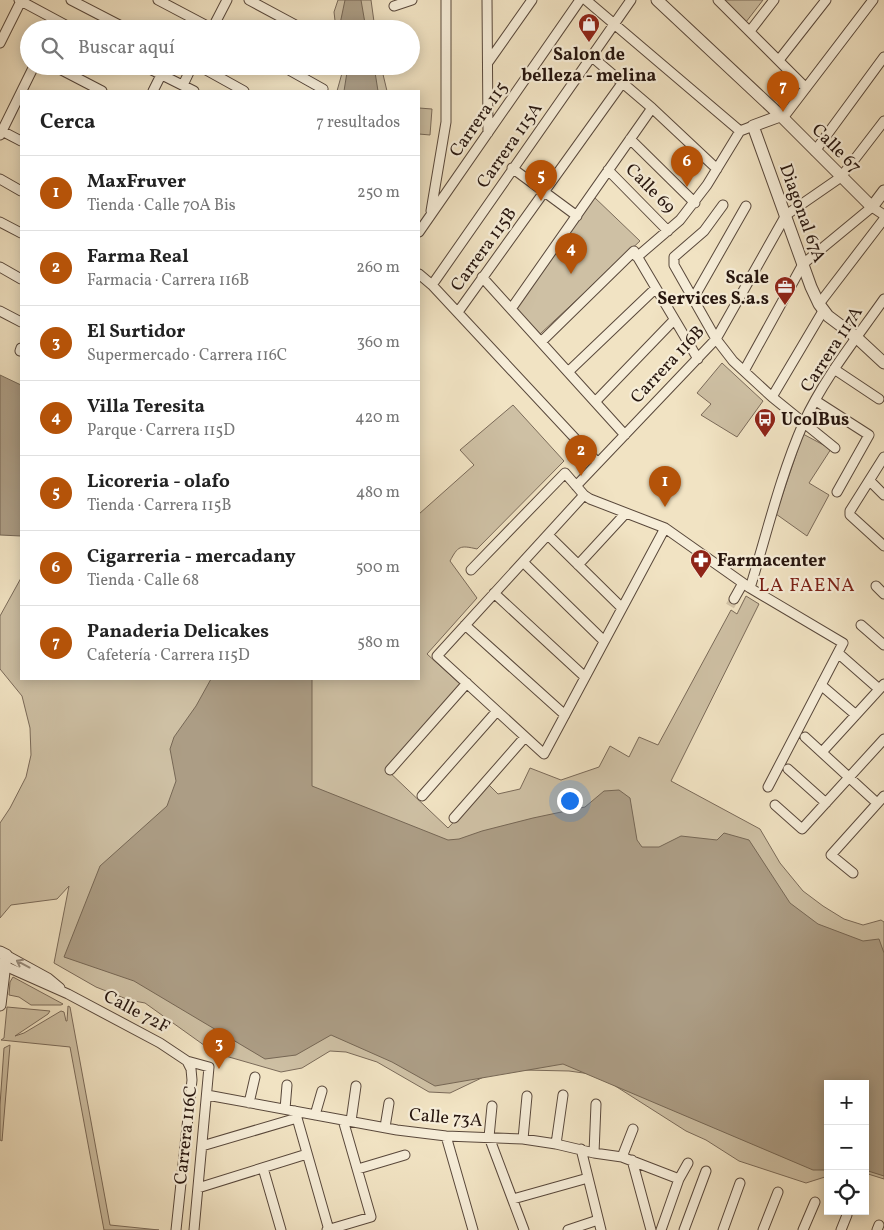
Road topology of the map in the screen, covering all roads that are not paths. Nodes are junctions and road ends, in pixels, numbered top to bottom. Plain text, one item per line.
1 (20, 0) edge
2 (71, 0) edge
3 (158, 0) edge
4 (227, 0) edge
5 (249, 0) edge
6 (412, 0) edge
7 (446, 0) edge
8 (487, 0) edge
9 (532, 0) edge
10 (580, 0) edge
11 (586, 0) edge
12 (631, 0) edge
13 (657, 0) edge
14 (718, 0) edge
15 (774, 0) edge
16 (826, 0) edge
17 (872, 0) edge
18 (394, 6) dead end
19 (49, 20) edge
20 (110, 20) edge
21 (195, 20) edge
22 (217, 20) edge
23 (286, 20) edge
24 (615, 24) junction
25 (750, 31) junction
26 (0, 43) edge
27 (592, 56) junction
28 (884, 57) edge
29 (779, 60) junction
30 (488, 61) junction
31 (30, 75) edge
32 (71, 75) edge
33 (161, 75) joint
34 (188, 75) edge
35 (215, 75) edge
36 (297, 75) edge
37 (623, 82) junction
38 (183, 85) junction
39 (806, 88) junction
40 (22, 90) edge
41 (100, 90) edge
42 (154, 90) edge
43 (192, 90) edge
44 (242, 90) edge
45 (322, 90) edge
46 (20, 94) edge
47 (652, 108) junction
48 (782, 117) junction
49 (884, 121) edge
50 (753, 126) junction
51 (740, 131) junction
52 (1, 132) edge
53 (488, 133) junction
54 (630, 139) junction
55 (20, 141) edge
56 (815, 151) junction
57 (512, 168) junction
58 (717, 169) junction
59 (608, 170) junction
60 (841, 177) junction
61 (0, 180) edge
62 (20, 190) edge
63 (884, 191) edge
64 (544, 192) junction
65 (695, 203) junction
66 (723, 205) dead end
67 (746, 206) dead end
68 (872, 207) junction
69 (430, 215) junction
70 (786, 215) junction
71 (884, 215) edge
72 (577, 216) junction
73 (884, 219) edge
74 (0, 222) edge
75 (420, 230) edge
76 (668, 231) junction
77 (20, 232) edge
78 (636, 254) junction
79 (803, 264) junction
80 (0, 267) edge
81 (420, 275) edge
82 (482, 277) junction
83 (20, 278) edge
84 (432, 285) junction
85 (656, 288) junction
86 (884, 299) edge
87 (693, 300) junction
88 (821, 307) junction
89 (511, 309) junction
90 (0, 311) edge
91 (458, 312) junction
92 (674, 320) junction
93 (20, 321) edge
94 (856, 337) junction
95 (716, 339) junction
96 (540, 342) junction
97 (698, 359) junction
98 (884, 363) edge
99 (834, 369) junction
100 (744, 371) junction
101 (568, 372) junction
102 (772, 397) junction
103 (879, 399) dead end
104 (816, 401) junction
105 (595, 402) junction
106 (804, 423) junction
107 (625, 435) junction
108 (835, 448) dead end
109 (884, 457) edge
110 (598, 463) junction
111 (870, 481) junction
112 (576, 486) junction
113 (837, 492) dead end
114 (884, 494) edge
115 (584, 495) junction
116 (625, 514) junction
117 (665, 528) junction
118 (548, 535) junction
119 (884, 546) edge
120 (522, 562) junction
121 (578, 565) junction
122 (471, 570) dead end
123 (747, 586) junction
124 (876, 586) dead end
125 (494, 593) junction
126 (884, 594) edge
127 (734, 599) tunnel mouth
128 (622, 608) junction
129 (861, 624) dead end
130 (465, 625) junction
131 (604, 641) junction
132 (884, 645) edge
133 (838, 652) junction
134 (585, 677) junction
135 (467, 683) junction
136 (821, 685) junction
137 (881, 687) edge
138 (497, 711) junction
139 (565, 715) junction
140 (856, 715) junction
141 (525, 737) junction
142 (805, 737) dead end
143 (884, 739) edge
144 (822, 752) junction
145 (788, 769) dead end
146 (390, 770) dead end
147 (849, 777) junction
148 (768, 787) dead end
149 (422, 796) dead end
150 (884, 796) edge
151 (826, 803) junction
152 (878, 803) junction
153 (775, 804) dead end
154 (454, 818) dead end
155 (853, 873) dead end
156 (3, 959) edge
157 (0, 1005) edge
158 (188, 1061) junction
159 (255, 1077) dead end
160 (288, 1085) dead end
161 (356, 1086) dead end
162 (322, 1091) dead end
163 (207, 1095) junction
164 (563, 1095) dead end
165 (527, 1096) dead end
166 (249, 1103) junction
167 (389, 1103) dead end
168 (596, 1104) dead end
169 (492, 1106) dead end
170 (284, 1109) junction
171 (296, 1114) junction
172 (315, 1115) junction
173 (347, 1120) junction
174 (385, 1127) junction
175 (633, 1129) dead end
176 (446, 1136) junction
177 (489, 1137) junction
178 (523, 1139) junction
179 (556, 1144) junction
180 (202, 1146) junction
181 (581, 1149) junction
182 (594, 1153) junction
183 (307, 1154) junction
184 (405, 1155) dead end
185 (622, 1157) junction
186 (632, 1160) junction
187 (688, 1163) dead end
188 (263, 1168) junction
189 (358, 1169) junction
190 (706, 1171) dead end
191 (588, 1178) junction
192 (680, 1179) junction
193 (740, 1183) dead end
194 (198, 1188) junction
195 (778, 1192) dead end
196 (513, 1199) junction
197 (815, 1202) dead end
198 (847, 1215) dead end
199 (598, 1220) junction
200 (176, 1230) edge
201 (194, 1230) edge
202 (281, 1230) edge
203 (328, 1230) edge
204 (473, 1230) edge
205 (524, 1230) edge
206 (568, 1230) edge
207 (601, 1230) edge
208 (651, 1230) edge
209 (661, 1230) edge
210 (684, 1230) edge
211 (723, 1230) edge
212 (763, 1230) edge
213 (803, 1230) edge
214 (840, 1230) edge

1 - 19 street
1 - 26 street
2 - 20 street
3 - 21 street
4 - 22 street
5 - 23 street
6 - 18 street
7 - 69 street
8 - 30 street
9 - 30 street
10 - 53 street, Carrera 115
11 - 24 street
12 - 24 street, Carrera 115A
13 - 48 street, Calle 67
14 - 25 street
15 - 25 street
16 - 29 street
17 - 39 street
24 - 27 street, Carrera 115A
24 - 51 street
25 - 29 street
27 - 37 street
27 - 57 street, Carrera 115A
28 - 56 street
29 - 39 street
30 - 53 street
31 - 40 street
32 - 41 street
33 - 38 street
33 - 42 street
34 - 38 street
35 - 44 street
36 - 45 street
37 - 47 street
37 - 64 street, Carrera 115B
38 - 43 street
39 - 48 street
46 - 52 street
47 - 54 street
47 - 58 street
48 - 50 street
48 - 56 street, Calle 67
49 - 60 street, Carrera 116B
50 - 51 street
50 - 70 street, Diagonal 67A
51 - 58 street
52 - 55 street
53 - 69 street, Carrera 115
54 - 59 street
54 - 65 street
56 - 60 street, Calle 67
57 - 64 street
57 - 84 street, Carrera 115A
58 - 65 street
59 - 72 street
59 - 76 street, Calle 69
60 - 68 street, Calle 67
60 - 70 street, Carrera 116B
61 - 62 street
63 - 68 street
64 - 72 street
64 - 82 street, Carrera 115B
65 - 76 street
66 - 87 street
67 - 87 street
68 - 71 street, Calle 67
68 - 79 street
69 - 75 street, Carrera 115
70 - 79 street, Diagonal 67A
70 - 95 street, Carrera 116B
72 - 89 street
73 - 88 street
74 - 77 street
76 - 78 street
78 - 85 street
78 - 96 street
79 - 88 street, Diagonal 67A
79 - 100 street
80 - 83 street
81 - 84 street
82 - 89 street
82 - 91 street, Carrera 115B
84 - 91 street
85 - 92 street
85 - 101 street
86 - 94 street, Carrera 117A
87 - 95 street
88 - 94 street
88 - 102 street
89 - 96 street
90 - 93 street
91 - 110 street
92 - 97 street
92 - 105 street
94 - 98 street
94 - 99 street, Carrera 117A
95 - 97 street, Carrera 116B
95 - 100 street
96 - 101 street
97 - 107 street, Carrera 116B
99 - 103 street
99 - 104 street, Carrera 117A
100 - 102 street
101 - 105 street
102 - 106 street
104 - 106 street, Carrera 117A
104 - 113 street
105 - 107 street
106 - 108 street
106 - 123 street, Carrera 117A
107 - 110 street, Carrera 116B
109 - 111 street
110 - 112 street, Carrera 116B
111 - 114 street
111 - 119 street
112 - 115 street
112 - 122 street
115 - 116 street
115 - 118 street
116 - 117 street
116 - 121 street
117 - 123 street
117 - 128 street
118 - 120 street
118 - 121 street
120 - 125 street
120 - 131 street
121 - 128 street
123 - 127 street, Carrera 117A
123 - 133 street
124 - 126 street
125 - 130 street
125 - 134 street
128 - 131 street
129 - 132 street
130 - 135 street
130 - 139 street
131 - 134 street
133 - 136 street
133 - 137 street
134 - 139 street
135 - 138 street
135 - 146 street
136 - 140 street
136 - 148 street
137 - 140 street
138 - 141 street
138 - 149 street
139 - 141 street
140 - 144 street
141 - 154 street
142 - 144 street
143 - 147 street
144 - 147 street
145 - 151 street
147 - 151 street
147 - 152 street
150 - 152 street
151 - 153 street
152 - 155 street
156 - 157 street
156 - 158 street, Calle 72F
158 - 163 street, Carrera 116C
158 - 200 street
159 - 166 street
160 - 170 street
161 - 173 street
162 - 172 street
163 - 166 street, Calle 73A
163 - 180 street, Carrera 116C
164 - 179 street
165 - 178 street
166 - 170 street, Calle 73A
167 - 174 street
168 - 182 street
169 - 177 street
170 - 171 street, Calle 73A
171 - 172 street, Calle 73A
171 - 180 street
171 - 183 street
172 - 173 street, Calle 73A
173 - 174 street, Calle 73A
173 - 189 street
174 - 176 street, Calle 73A
175 - 185 street
176 - 177 street, Calle 73A
176 - 204 street
177 - 178 street, Calle 73A
177 - 196 street
178 - 179 street, Calle 73A
179 - 181 street, Calle 73A
180 - 194 street, Carrera 116C
181 - 182 street, Calle 73A
181 - 191 street
182 - 185 street, Calle 73A
183 - 188 street
183 - 203 street
184 - 189 street
185 - 186 street, Calle 73A
186 - 192 street, Calle 73A
186 - 208 street
187 - 192 street
188 - 194 street
188 - 202 street
189 - 203 street
190 - 210 street
191 - 196 street
191 - 199 street
192 - 209 street
193 - 211 street
194 - 201 street, Carrera 116C
195 - 212 street
196 - 205 street
197 - 213 street
198 - 214 street
199 - 206 street
199 - 207 street

